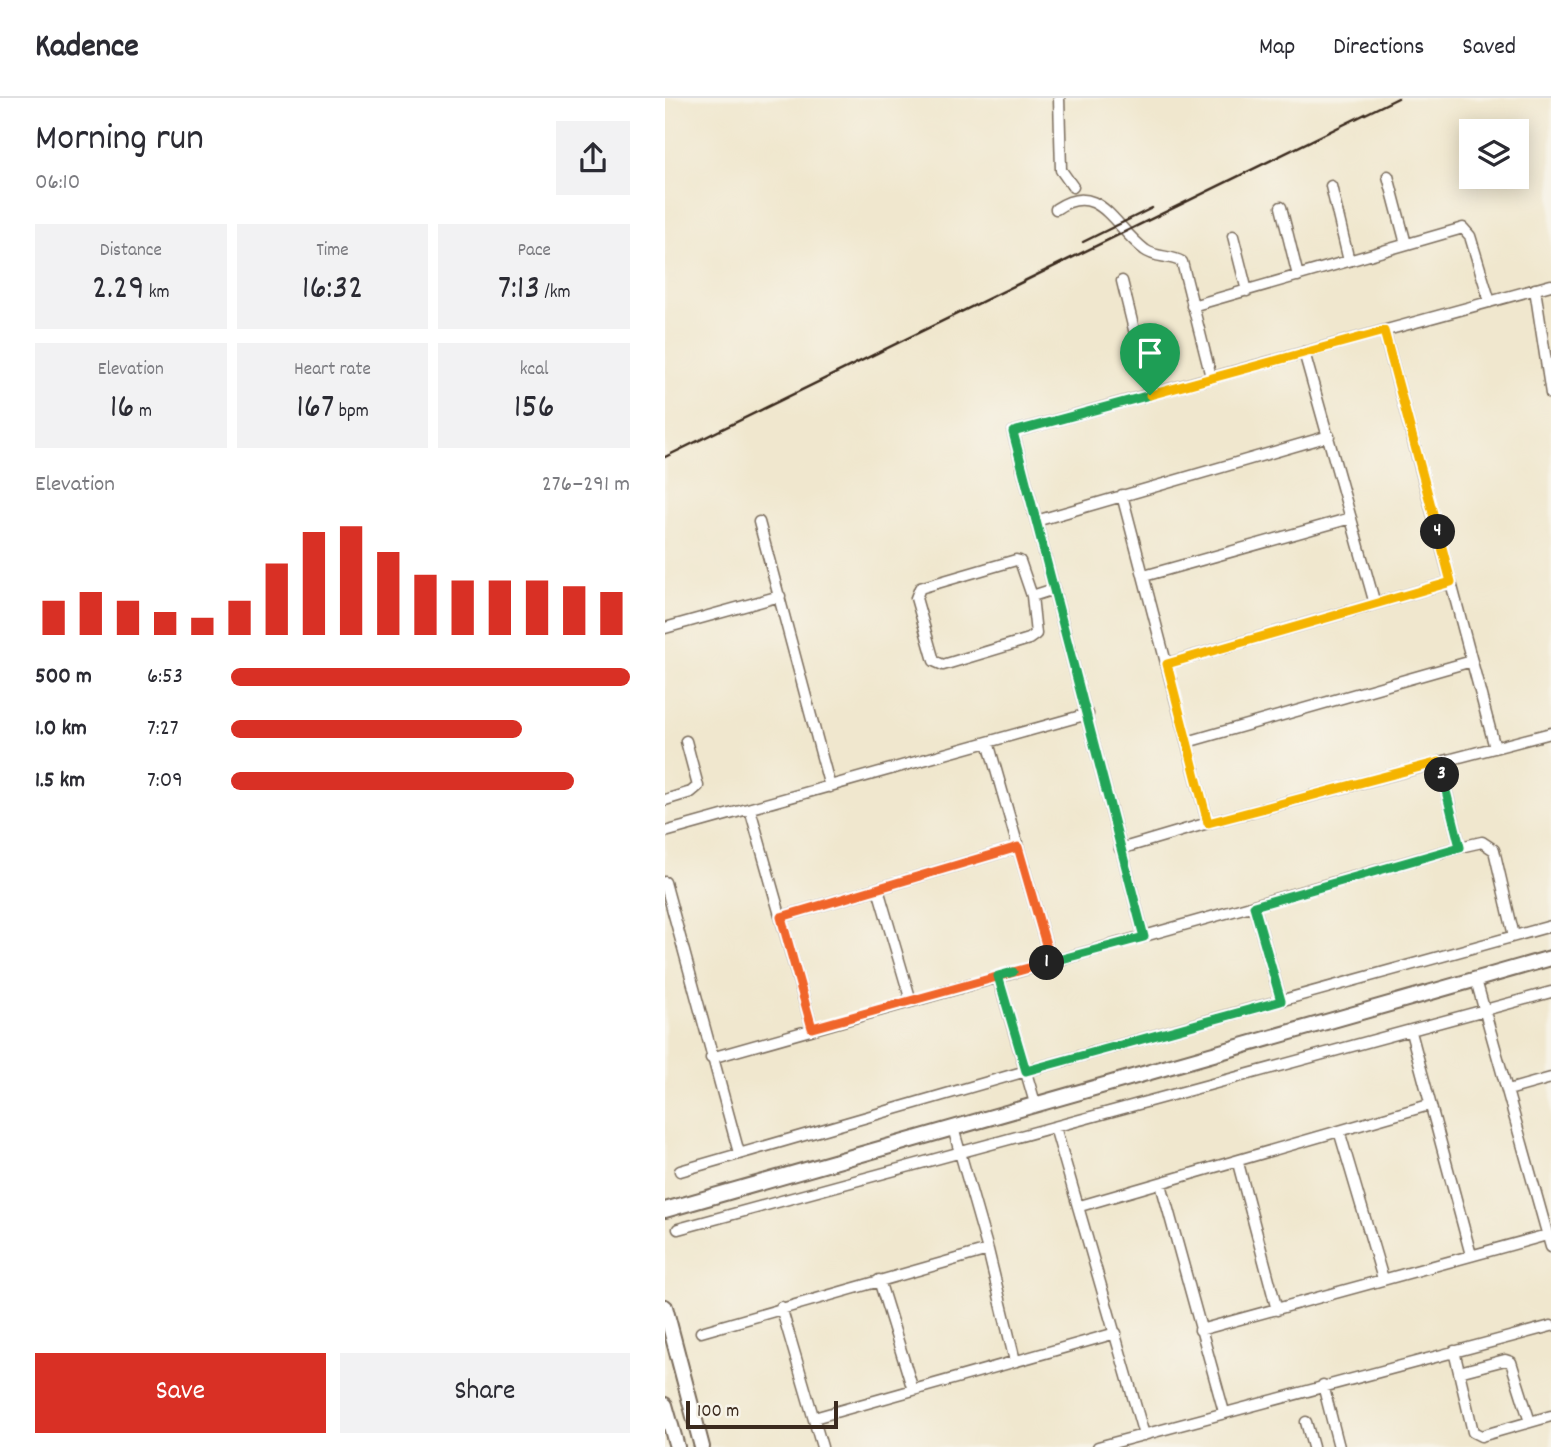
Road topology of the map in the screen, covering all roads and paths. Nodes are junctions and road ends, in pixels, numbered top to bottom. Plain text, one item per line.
1 (1059, 98) edge
2 (1388, 176) dead end
3 (1069, 182) dead end
4 (1331, 187) dead end
5 (1281, 207) dead end
6 (1056, 209) dead end
7 (1233, 236) dead end
8 (1406, 244) junction
9 (1349, 261) junction
10 (1298, 276) junction
11 (1122, 281) dead end
12 (1551, 285) edge
13 (1535, 289) junction
14 (1247, 291) junction
15 (1490, 302) junction
16 (1192, 306) junction
17 (1384, 331) junction
18 (1304, 352) junction
19 (1211, 377) junction
20 (1551, 394) edge
21 (1150, 395) junction
22 (1328, 436) junction
23 (1122, 495) junction
24 (1351, 518) junction
25 (1036, 521) junction
26 (759, 522) dead end
27 (1144, 576) junction
28 (1451, 582) junction
29 (1054, 589) junction
30 (780, 596) junction
31 (1032, 596) junction
32 (1375, 604) junction
33 (665, 628) edge
34 (1472, 662) junction
35 (1167, 664) junction
36 (1088, 714) junction
37 (1551, 733) edge
38 (686, 741) dead end
39 (1187, 741) junction
40 (988, 742) junction
41 (1495, 748) junction
42 (1439, 762) junction
43 (830, 788) junction
44 (665, 800) edge
45 (750, 808) junction
46 (1208, 823) junction
47 (665, 832) edge
48 (1018, 847) junction
49 (1460, 847) junction
50 (1120, 849) junction
51 (665, 882) edge
52 (878, 888) junction
53 (1254, 906) junction
54 (781, 917) junction
55 (1551, 926) edge
56 (1514, 936) junction
57 (1144, 937) junction
58 (1551, 958) edge
59 (1051, 962) junction
60 (998, 976) junction
61 (1476, 981) junction
62 (1551, 992) edge
63 (911, 1001) junction
64 (1281, 1001) junction
65 (1486, 1011) junction
66 (812, 1028) junction
67 (1411, 1032) junction
68 (711, 1058) junction
69 (1026, 1071) junction
70 (1551, 1078) edge
71 (1508, 1090) junction
72 (1035, 1103) junction
73 (1429, 1105) junction
74 (1055, 1127) junction
75 (953, 1128) junction
76 (1340, 1133) junction
77 (739, 1153) junction
78 (960, 1155) junction
79 (1238, 1163) junction
80 (680, 1171) dead end
81 (1161, 1184) junction
82 (1080, 1206) junction
83 (665, 1210) edge
84 (678, 1230) dead end
85 (1547, 1235) junction
86 (1551, 1247) edge
87 (988, 1250) junction
88 (1471, 1255) junction
89 (1383, 1279) junction
90 (879, 1280) junction
91 (665, 1307) edge
92 (781, 1307) junction
93 (1277, 1310) junction
94 (1551, 1326) edge
95 (1200, 1330) junction
96 (701, 1332) dead end
97 (1116, 1333) junction
98 (1454, 1351) junction
99 (1015, 1361) junction
100 (1459, 1372) junction
101 (1323, 1385) junction
102 (913, 1390) junction
103 (665, 1405) edge
104 (1224, 1412) junction
105 (1551, 1416) edge
106 (814, 1419) junction
107 (1305, 1422) dead end
108 (1530, 1422) junction
109 (1144, 1436) junction
110 (1104, 1446) edge
111 (677, 1447) edge
112 (702, 1447) edge
113 (822, 1447) edge
114 (1313, 1447) edge
115 (1339, 1447) edge

1 - 3 street
2 - 8 street
4 - 9 street
5 - 10 street
6 - 16 street
7 - 14 street
8 - 9 street
8 - 15 street
9 - 10 street
10 - 14 street
11 - 21 street
12 - 13 street
13 - 15 street
13 - 20 street
14 - 16 street
15 - 17 street
16 - 19 street
17 - 18 street
17 - 28 street
18 - 19 street
18 - 22 street
19 - 21 street
21 - 25 street
22 - 23 street
22 - 24 street
23 - 25 street
23 - 27 street
24 - 27 street
24 - 32 street
25 - 29 street
26 - 30 street
27 - 35 street
28 - 32 street
28 - 34 street
29 - 31 street
29 - 36 street
30 - 33 street
30 - 43 street
31 - 31 street
32 - 35 street
34 - 39 street
34 - 41 street
35 - 39 street
36 - 40 street
36 - 50 street
37 - 41 street
38 - 44 street
39 - 46 street
40 - 43 street
40 - 48 street
41 - 42 street
42 - 46 street
42 - 49 street
43 - 45 street
45 - 47 street
45 - 54 street
46 - 50 street
48 - 52 street
48 - 59 street
49 - 53 street
49 - 56 street
50 - 57 street
51 - 68 street
52 - 54 street
52 - 63 street
53 - 57 street
53 - 64 street
54 - 66 street
55 - 56 street
56 - 64 street
57 - 59 street
58 - 61 street
59 - 60 street
60 - 63 street
60 - 69 street
61 - 65 street
61 - 72 street
62 - 65 street
63 - 66 street
64 - 69 street
65 - 67 street
65 - 71 street
66 - 68 street
67 - 73 street
67 - 74 street
68 - 77 street
69 - 72 street
69 - 77 street
70 - 71 street
71 - 85 street
72 - 75 street
73 - 76 street
73 - 88 street
74 - 78 street
74 - 82 street
75 - 78 street
75 - 83 street
76 - 79 street
76 - 89 street
77 - 80 street
78 - 84 street
78 - 87 street
79 - 81 street
79 - 93 street
81 - 82 street
81 - 95 street
82 - 97 street
85 - 86 street
85 - 88 street
87 - 90 street
87 - 99 street
88 - 89 street
89 - 93 street
90 - 92 street
90 - 102 street
91 - 112 street
92 - 96 street
92 - 106 street
93 - 95 street
94 - 98 street
95 - 104 street
97 - 99 street
97 - 109 street
98 - 100 street
98 - 101 street
99 - 102 street
100 - 108 street
100 - 108 street
101 - 104 street
101 - 115 street
102 - 106 street
103 - 111 street
104 - 109 street
105 - 108 street
106 - 113 street
107 - 114 street
109 - 110 street

